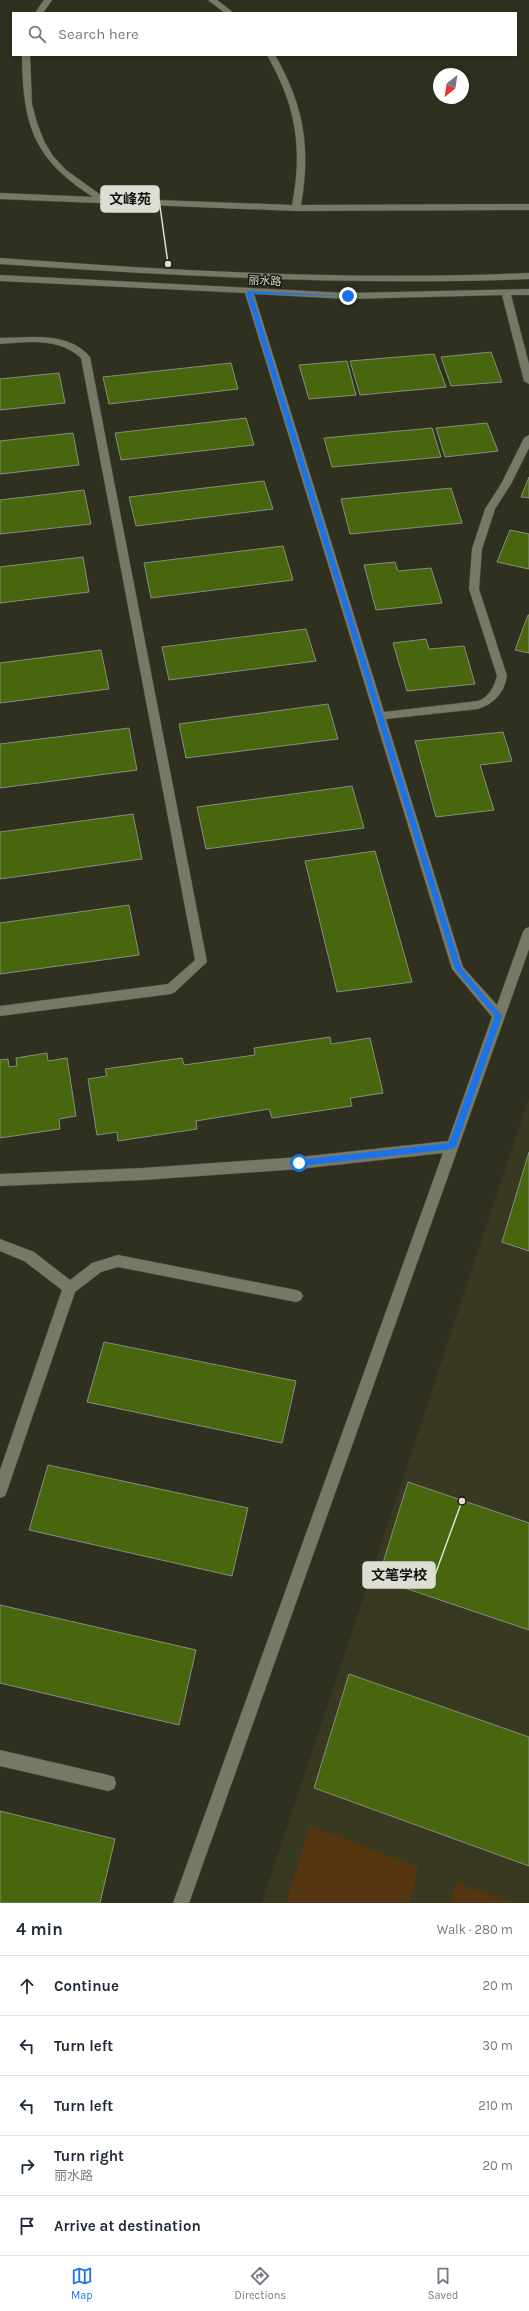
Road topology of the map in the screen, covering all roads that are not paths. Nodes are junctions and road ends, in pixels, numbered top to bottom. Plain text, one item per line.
1 (48, 0) edge
2 (212, 0) edge
3 (40, 12) edge
4 (229, 12) edge
5 (26, 56) edge
6 (272, 56) edge
7 (0, 196) edge
8 (105, 202) junction
9 (529, 207) edge
10 (296, 208) junction
11 (0, 261) edge
12 (529, 276) edge
13 (0, 278) edge
14 (249, 292) junction
15 (529, 292) edge
16 (506, 294) junction
17 (0, 341) edge
18 (529, 381) edge
19 (529, 438) edge
20 (380, 716) junction
21 (529, 932) edge
22 (0, 1011) edge
23 (499, 1016) junction
24 (452, 1146) junction
25 (0, 1180) edge
26 (0, 1245) edge
27 (70, 1288) junction
28 (296, 1296) dead end
29 (0, 1491) edge
30 (0, 1758) edge
31 (108, 1783) dead end
32 (181, 1903) edge

1 - 3 street
2 - 4 street
5 - 8 street
6 - 10 street
7 - 8 street
8 - 10 street
9 - 10 street
11 - 12 street, 丽水路
13 - 14 street, 丽水路
14 - 16 street, 丽水路
14 - 20 street
15 - 16 street, 丽水路
16 - 18 street
17 - 22 street
19 - 20 street
20 - 23 street
21 - 23 street
23 - 24 street
24 - 25 street
24 - 32 street
26 - 27 street
27 - 28 street
27 - 29 street
30 - 31 street

